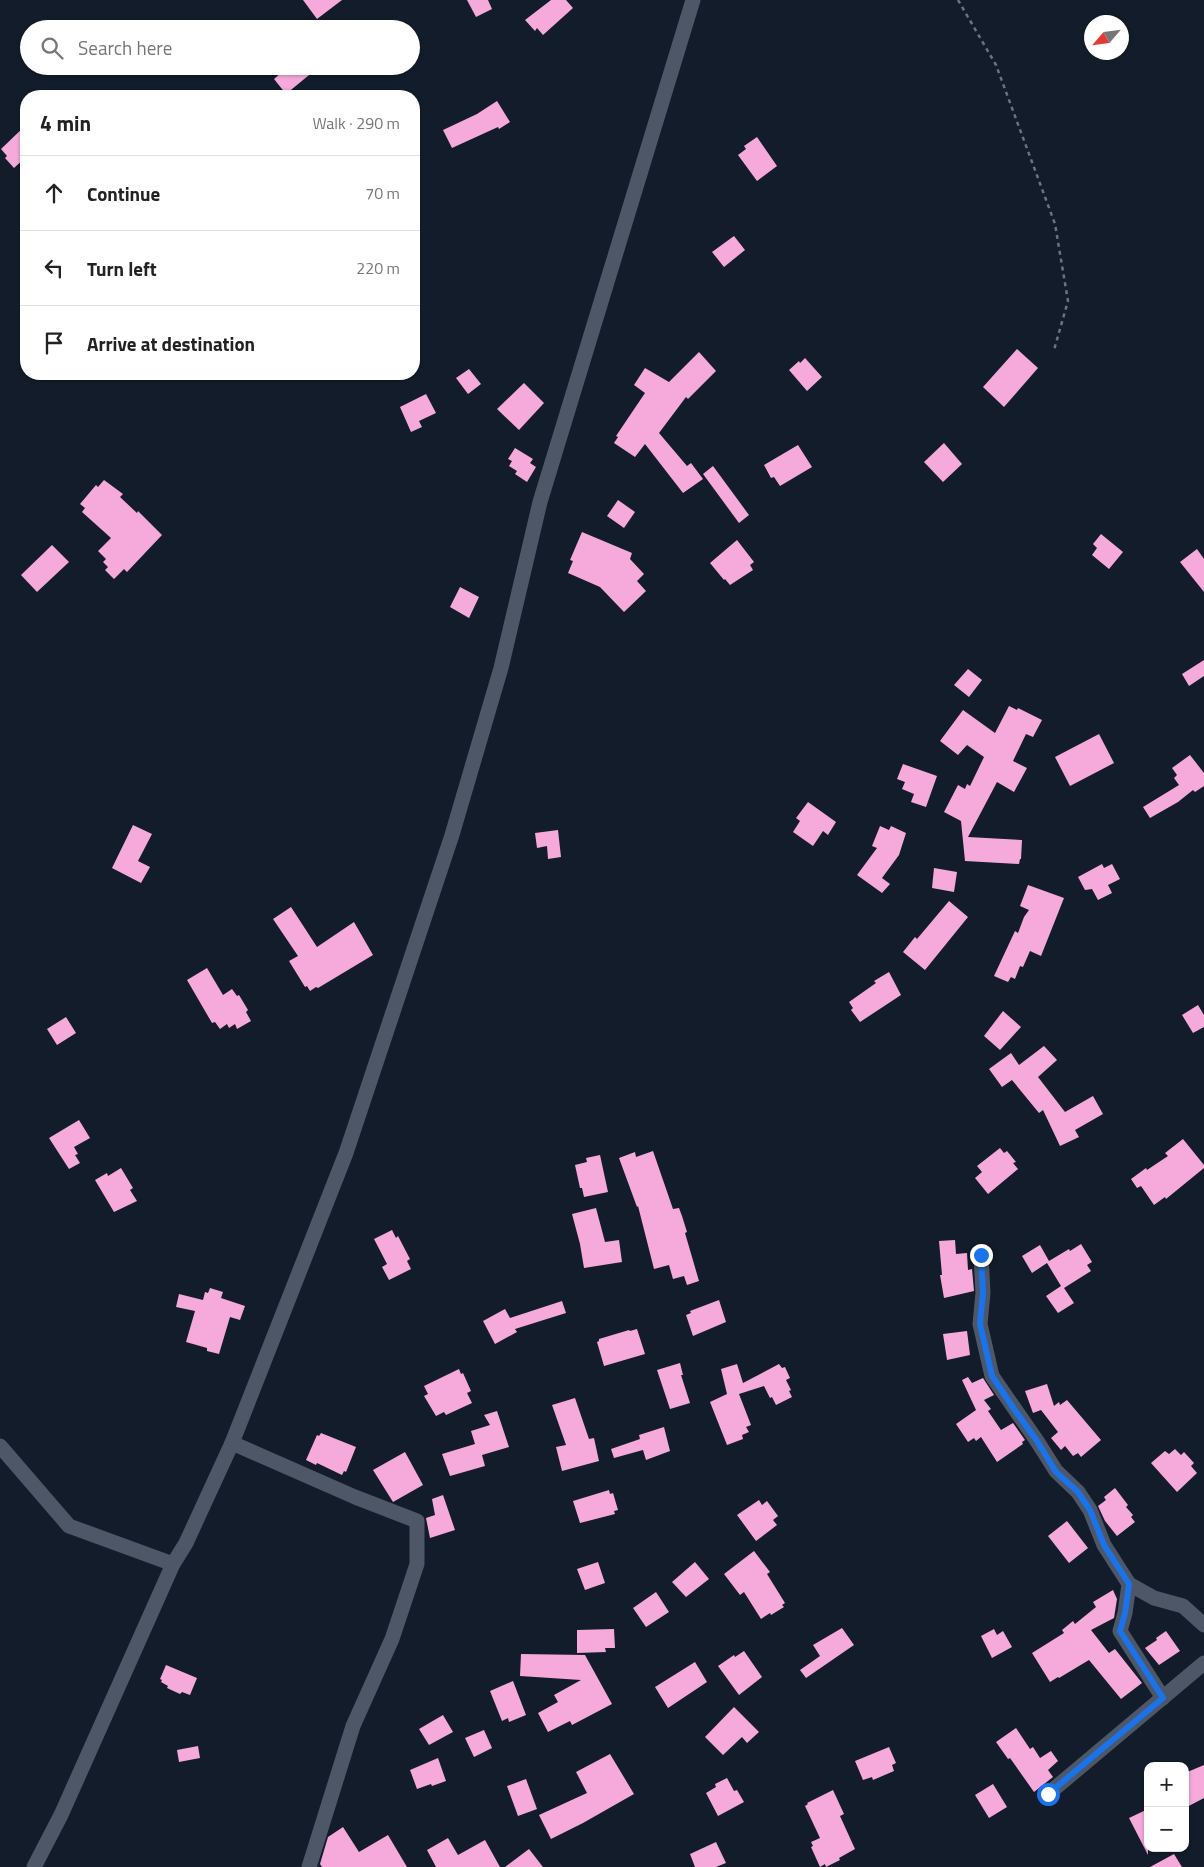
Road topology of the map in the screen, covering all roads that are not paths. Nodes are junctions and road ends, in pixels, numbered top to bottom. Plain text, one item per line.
1 (693, 0) edge
2 (981, 1255) dead end
3 (232, 1443) junction
4 (0, 1446) edge
5 (173, 1564) junction
6 (1129, 1584) junction
7 (1204, 1625) edge
8 (1204, 1663) edge
9 (1163, 1698) junction
10 (1048, 1794) dead end
11 (34, 1867) edge
12 (310, 1867) edge

1 - 3 street
2 - 6 street
3 - 5 street
3 - 12 street
4 - 5 street
5 - 11 street
6 - 7 street
6 - 9 street
8 - 9 street
9 - 10 street

